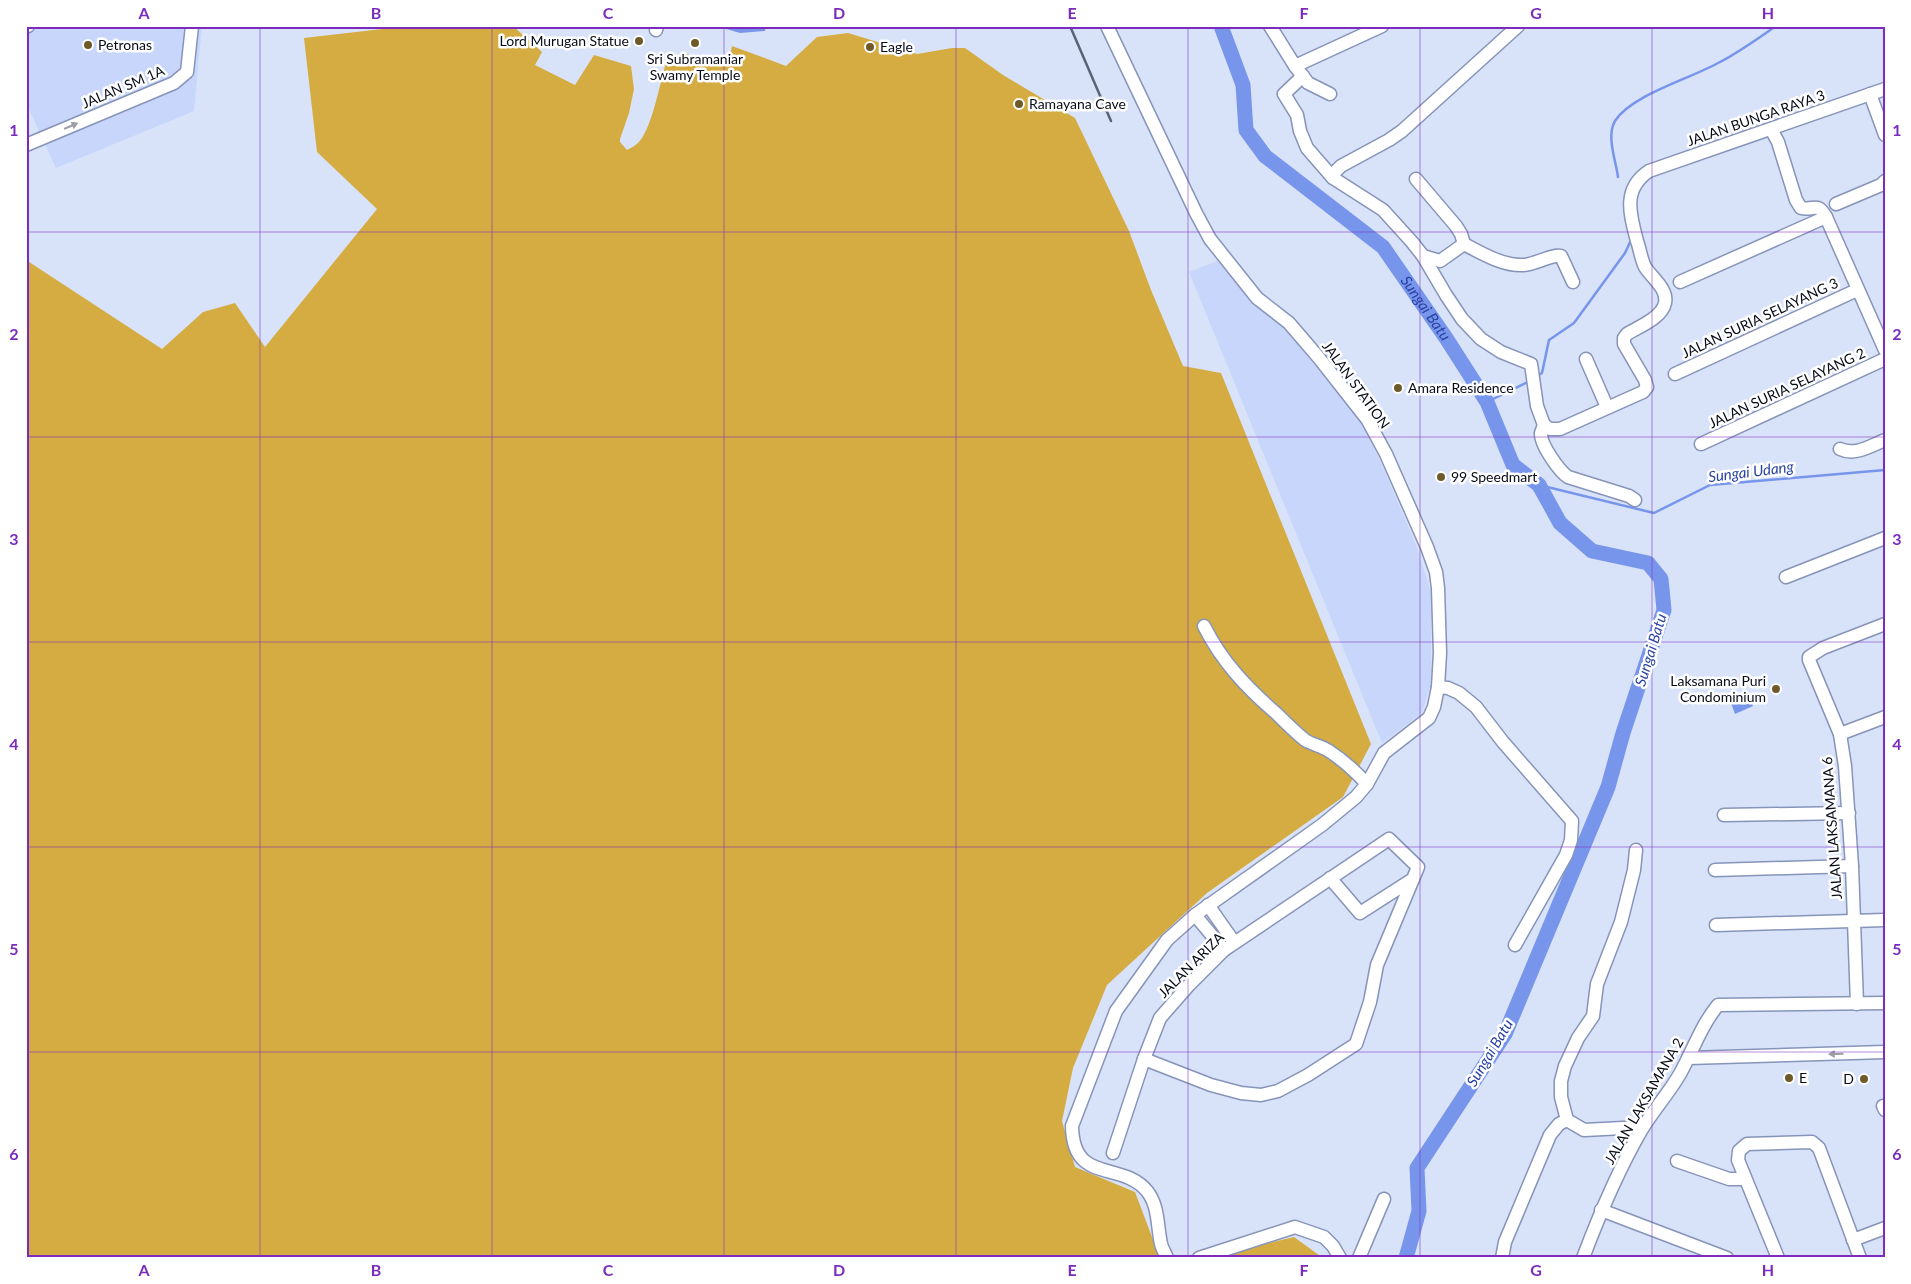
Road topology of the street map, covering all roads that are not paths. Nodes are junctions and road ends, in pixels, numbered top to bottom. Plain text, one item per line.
1 (192, 26) edge
2 (1108, 26) edge
3 (1270, 26) edge
4 (1382, 26) edge
5 (1518, 26) edge
6 (1361, 30) edge
7 (1299, 71) junction
8 (1885, 89) edge
9 (1330, 94) dead end
10 (1870, 94) junction
11 (1771, 129) junction
12 (1885, 135) edge
13 (26, 145) edge
14 (1333, 178) junction
15 (1416, 179) dead end
16 (1885, 181) edge
17 (1836, 204) dead end
18 (1826, 218) junction
19 (1464, 244) junction
20 (1424, 256) junction
21 (1573, 282) dead end
22 (1680, 282) dead end
23 (1857, 290) junction
24 (1885, 350) edge
25 (1586, 360) dead end
26 (1885, 360) edge
27 (1675, 374) dead end
28 (1607, 407) junction
29 (1544, 425) junction
30 (1885, 440) edge
31 (1701, 444) dead end
32 (1840, 449) dead end
33 (1635, 500) dead end
34 (1885, 538) edge
35 (1786, 577) dead end
36 (1885, 624) edge
37 (1204, 626) dead end
38 (1438, 687) junction
39 (1885, 717) edge
40 (1840, 734) junction
41 (1367, 784) junction
42 (1849, 813) junction
43 (1724, 815) dead end
44 (1636, 850) dead end
45 (1852, 866) junction
46 (1715, 870) dead end
47 (1330, 878) junction
48 (1413, 879) junction
49 (1208, 905) junction
50 (1196, 915) junction
51 (1885, 920) edge
52 (1853, 922) junction
53 (1716, 925) dead end
54 (1515, 945) dead end
55 (1229, 946) junction
56 (1885, 1003) edge
57 (1857, 1004) junction
58 (1885, 1052) edge
59 (1688, 1058) junction
60 (1144, 1059) junction
61 (1568, 1120) junction
62 (1643, 1128) junction
63 (1113, 1153) dead end
64 (1677, 1161) dead end
65 (1745, 1179) junction
66 (1384, 1199) dead end
67 (1601, 1210) junction
68 (1885, 1228) edge
69 (1853, 1240) junction
70 (1167, 1258) edge
71 (1199, 1258) edge
72 (1340, 1258) edge
73 (1359, 1258) edge
74 (1502, 1258) edge
75 (1583, 1258) edge
76 (1727, 1258) edge
77 (1778, 1258) edge
78 (1860, 1258) edge

13 -> 1 street, JALAN SM 1A
2 - 38 street, JALAN STATION
3 - 7 street
4 - 6 street
5 - 14 street
6 - 7 street
7 - 9 street
7 - 14 street
8 - 10 street, JALAN BUNGA RAYA 3
10 - 11 street, JALAN BUNGA RAYA 3
10 - 12 street
11 - 18 street
11 - 28 street, JALAN BUNGA RAYA 3
14 - 20 street
15 - 19 street
16 - 17 street
18 - 22 street
18 - 23 street
19 - 20 street
19 - 21 street
20 - 29 street
23 - 24 street
23 - 27 street, JALAN SURIA SELAYANG 3
25 - 28 street
26 - 31 street, JALAN SURIA SELAYANG 2
28 - 29 street
29 - 33 street
30 - 32 street
34 - 35 street
36 - 40 street, JALAN LAKSAMANA 6
37 - 41 street
38 - 41 street, JALAN STATION
38 - 54 street
39 - 40 street
40 - 42 street, JALAN LAKSAMANA 6
41 - 49 street, JALAN STATION
42 - 43 street
42 - 45 street, JALAN LAKSAMANA 6
44 - 61 street
45 - 46 street
45 - 52 street, JALAN LAKSAMANA 6
47 - 48 street
47 - 48 street, JALAN ARIZA
47 - 55 street, JALAN ARIZA
48 - 60 street
49 - 50 street, JALAN STATION
49 - 55 street
50 - 55 street
50 - 70 street, JALAN STATION
51 - 52 street
52 - 53 street
52 - 57 street, JALAN LAKSAMANA 6
55 - 60 street, JALAN ARIZA
56 - 57 street, JALAN LAKSAMANA 2
57 - 59 street, JALAN LAKSAMANA 2
58 -> 59 street
59 - 62 street, JALAN LAKSAMANA 2
60 - 63 street, JALAN ARIZA
61 - 62 street
61 - 74 street
62 - 67 street, JALAN LAKSAMANA 2
64 - 65 street
65 - 69 street
65 - 77 street
66 - 73 street
67 - 75 street, JALAN LAKSAMANA 2
67 - 76 street
68 - 69 street
69 - 78 street
71 - 72 street

